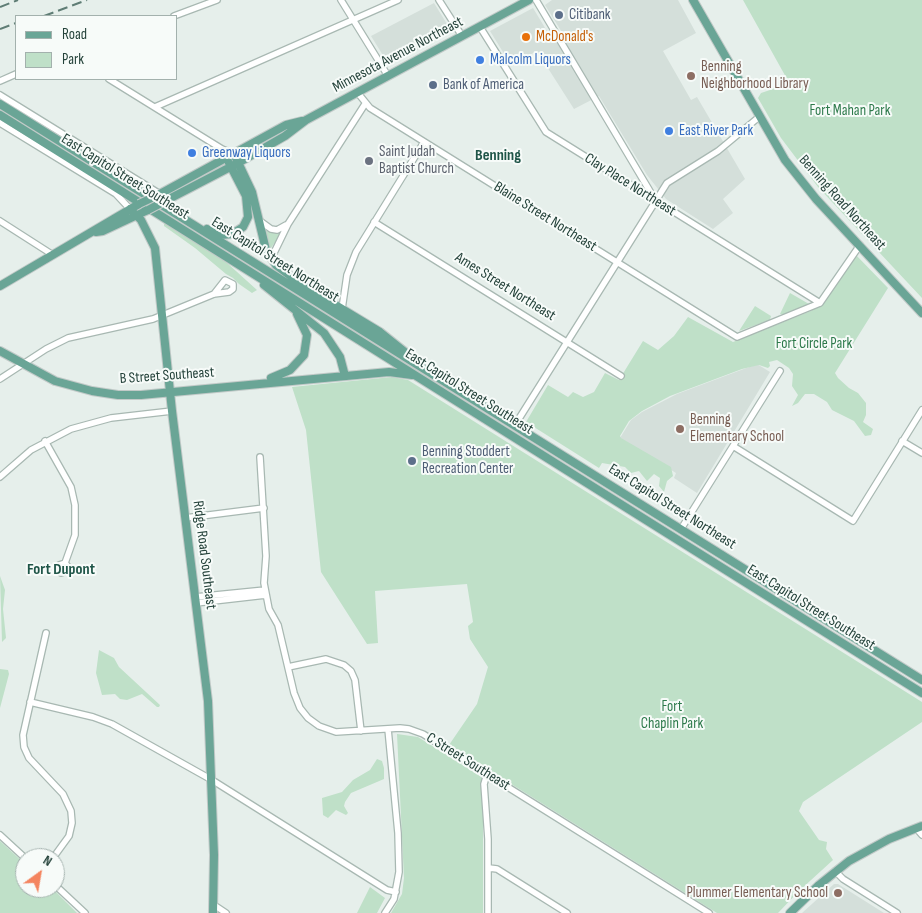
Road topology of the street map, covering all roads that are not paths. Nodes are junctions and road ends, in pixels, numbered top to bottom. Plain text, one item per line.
1 (216, 0) edge
2 (342, 0) edge
3 (398, 0) edge
4 (439, 0) edge
5 (529, 0) edge
6 (536, 0) edge
7 (693, 0) edge
8 (177, 15) edge
9 (353, 20) junction
10 (480, 26) junction
11 (462, 36) junction
12 (15, 74) edge
13 (388, 76) junction
14 (111, 80) edge
15 (0, 81) edge
16 (357, 92) junction
17 (0, 95) edge
18 (0, 104) edge
19 (365, 104) junction
20 (155, 107) junction
21 (0, 115) edge
22 (759, 117) junction
23 (306, 120) junction
24 (0, 123) edge
25 (424, 142) junction
26 (222, 149) junction
27 (234, 154) junction
28 (226, 158) junction
29 (235, 165) junction
30 (162, 196) junction
31 (655, 200) junction
32 (130, 209) junction
33 (170, 210) junction
34 (138, 215) junction
35 (0, 220) edge
36 (259, 221) junction
37 (374, 222) junction
38 (288, 224) junction
39 (96, 232) junction
40 (860, 245) junction
41 (53, 256) junction
42 (227, 257) junction
43 (270, 259) junction
44 (616, 262) junction
45 (0, 284) edge
46 (214, 294) dead end
47 (287, 303) junction
48 (820, 303) junction
49 (342, 309) junction
50 (922, 313) edge
51 (162, 316) junction
52 (566, 342) junction
53 (0, 351) edge
54 (22, 365) junction
55 (780, 371) dead end
56 (345, 376) junction
57 (621, 376) dead end
58 (430, 378) junction
59 (0, 379) edge
60 (251, 383) junction
61 (170, 392) junction
62 (922, 410) edge
63 (172, 412) junction
64 (515, 425) junction
65 (45, 441) junction
66 (902, 441) junction
67 (733, 446) junction
68 (922, 453) edge
69 (260, 457) dead end
70 (0, 477) edge
71 (264, 508) junction
72 (185, 518) junction
73 (681, 529) junction
74 (65, 563) dead end
75 (266, 592) junction
76 (196, 600) junction
77 (46, 633) dead end
78 (288, 667) junction
79 (922, 680) edge
80 (922, 693) edge
81 (30, 702) junction
82 (388, 729) junction
83 (361, 731) junction
84 (487, 774) junction
85 (212, 780) junction
86 (919, 827) edge
87 (0, 835) edge
88 (922, 835) edge
89 (60, 848) edge
90 (15, 849) edge
91 (489, 868) junction
92 (835, 871) junction
93 (396, 892) junction
94 (65, 894) edge
95 (214, 909) edge
96 (85, 913) edge
97 (226, 913) edge
98 (385, 913) edge
99 (488, 913) edge
100 (567, 913) edge
101 (710, 913) edge
102 (790, 913) edge
103 (897, 913) edge

1 - 8 street
2 - 9 street
3 - 9 street
4 - 11 street
5 - 10 main road, Minnesota Avenue Northeast
6 - 31 street
7 - 22 main road, Benning Road Northeast
9 - 13 street
9 - 20 street
10 - 11 main road, Minnesota Avenue Northeast
10 - 31 street, Clay Place Northeast
11 - 13 main road, Minnesota Avenue Northeast
12 - 15 street
13 - 16 main road, Minnesota Avenue Northeast
14 - 20 street
16 - 19 street, Blaine Street Northeast
16 - 23 main road, Minnesota Avenue Northeast
17 - 30 street
18 - 33 main road, East Capitol Street Northeast
19 - 25 street, Blaine Street Northeast
19 - 38 street
20 - 26 street
21 - 42 main road, East Capitol Street Southeast
22 - 31 street
22 - 40 main road, Benning Road Northeast
23 - 27 main road, Minnesota Avenue Northeast
23 - 29 main road, Minnesota Avenue Northeast
24 - 32 street, East Capitol Street Southeast
25 - 37 street
25 - 44 street, Blaine Street Northeast
26 - 27 street
26 - 28 street
27 - 28 main road, Minnesota Avenue Northeast
27 - 29 main road
28 - 29 main road
28 - 30 main road, Minnesota Avenue Northeast
29 - 30 main road, Minnesota Avenue Northeast
29 - 33 main road
29 - 36 main road, East Capitol Street Northeast
30 - 32 main road, Minnesota Avenue Northeast, bridge
30 - 34 main road, Minnesota Avenue Northeast, bridge
31 - 44 street
31 - 48 street, Clay Place Northeast
32 - 34 main road, Ridge Road Southeast
32 - 39 main road, Minnesota Avenue Northeast
33 - 58 main road, East Capitol Street Northeast
34 - 39 main road, Minnesota Avenue Northeast
34 - 51 main road, Ridge Road Southeast
35 - 41 street
36 - 38 street
36 - 43 main road, East Capitol Street Northeast
37 - 49 street
37 - 52 street, Ames Street Northeast
38 - 43 street
39 - 41 main road
40 - 48 street
40 - 50 main road, Benning Road Northeast
41 - 45 main road
42 - 47 main road
42 - 58 main road, East Capitol Street Southeast
43 - 49 main road, East Capitol Street Northeast
44 - 48 street, Blaine Street Northeast
44 - 52 street
46 - 51 street
47 - 56 main road
47 - 60 main road
49 - 58 main road, East Capitol Street Northeast
51 - 54 street
51 - 61 main road, Ridge Road Southeast
52 - 57 street, Ames Street Northeast
52 - 64 street
53 - 54 main road, B Street Southeast
54 - 59 street
54 - 61 main road, B Street Southeast
55 - 67 street
56 - 58 main road, B Street Southeast
56 - 60 main road, B Street Southeast
58 - 64 main road, East Capitol Street Northeast
58 - 80 main road, East Capitol Street Southeast
60 - 61 main road, B Street Southeast
61 - 63 main road, Ridge Road Southeast
62 - 66 street
63 - 65 street
63 - 72 main road, Ridge Road Southeast
64 - 73 main road, East Capitol Street Northeast
65 - 70 street
65 - 74 street
66 - 67 street
66 - 68 street
67 - 73 street
69 - 71 street, C Street Southeast
71 - 72 street
71 - 75 street, C Street Southeast
72 - 76 main road, Ridge Road Southeast
73 - 79 main road, East Capitol Street Northeast
75 - 76 street
75 - 78 street, C Street Southeast
76 - 85 main road, Ridge Road Southeast
77 - 81 street
78 - 83 street, C Street Southeast
78 - 83 street
81 - 85 street
81 - 89 street
82 - 83 street, C Street Southeast
82 - 84 street, C Street Southeast
82 - 93 street
84 - 91 street
84 - 101 street, C Street Southeast
85 - 93 street
85 - 95 main road, Ridge Road Southeast
86 - 88 street
86 - 92 main road
87 - 90 street
91 - 99 street
91 - 100 street
92 - 102 main road
92 - 103 street
93 - 98 street
94 - 96 street
95 - 97 street

